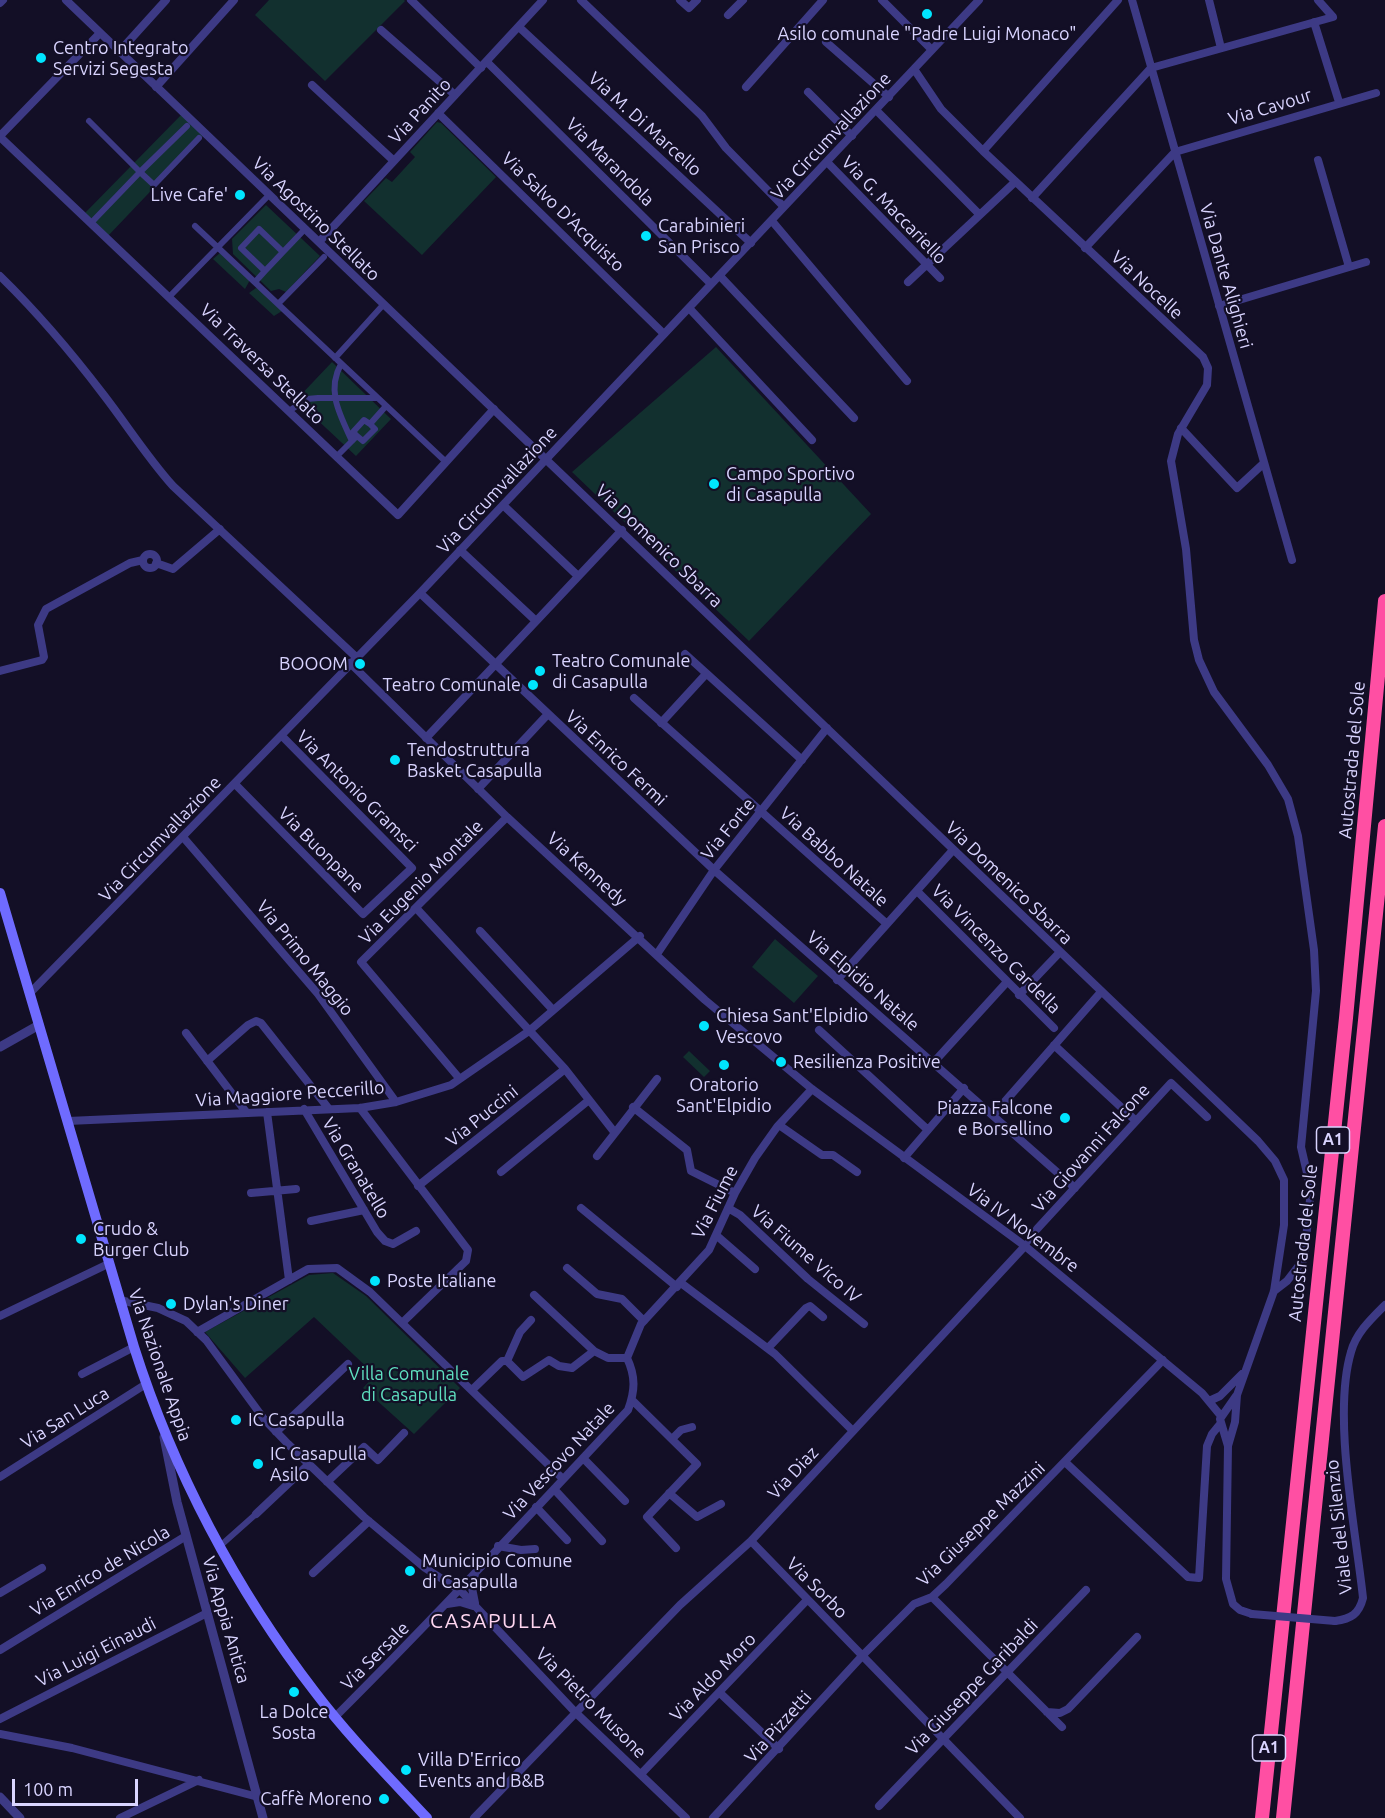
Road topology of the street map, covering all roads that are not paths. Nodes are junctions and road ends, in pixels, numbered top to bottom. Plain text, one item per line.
1 (66, 0) edge
2 (165, 0) edge
3 (234, 0) edge
4 (411, 0) edge
5 (543, 0) edge
6 (581, 0) edge
7 (680, 0) edge
8 (697, 0) edge
9 (743, 0) edge
10 (823, 0) edge
11 (882, 0) edge
12 (979, 0) edge
13 (1118, 0) edge
14 (1132, 0) edge
15 (1209, 0) edge
16 (1318, 0) edge
17 (728, 15) dead end
18 (1314, 22) junction
19 (519, 27) junction
20 (381, 30) dead end
21 (100, 33) junction
22 (826, 42) dead end
23 (1221, 48) junction
24 (932, 50) junction
25 (119, 52) junction
26 (484, 65) junction
27 (1151, 68) junction
28 (914, 69) junction
29 (312, 85) dead end
30 (156, 87) junction
31 (746, 87) dead end
32 (808, 92) dead end
33 (1376, 93) dead end
34 (455, 95) junction
35 (889, 97) junction
36 (1338, 102) junction
37 (876, 110) junction
38 (438, 113) junction
39 (89, 121) dead end
40 (187, 126) dead end
41 (0, 136) edge
42 (852, 136) junction
43 (199, 138) dead end
44 (983, 151) junction
45 (1174, 152) junction
46 (1318, 160) dead end
47 (394, 161) junction
48 (827, 162) junction
49 (140, 172) junction
50 (1015, 182) junction
51 (270, 195) junction
52 (1032, 198) junction
53 (784, 207) junction
54 (979, 214) junction
55 (772, 221) junction
56 (91, 222) junction
57 (195, 226) dead end
58 (305, 229) junction
59 (319, 242) junction
60 (751, 243) junction
61 (218, 248) junction
62 (1085, 248) junction
63 (283, 252) junction
64 (324, 257) dead end
65 (1366, 262) dead end
66 (926, 264) junction
67 (1349, 267) junction
68 (265, 272) junction
69 (0, 276) edge
70 (720, 276) junction
71 (940, 278) dead end
72 (255, 282) junction
73 (908, 282) dead end
74 (711, 284) junction
75 (170, 296) junction
76 (278, 304) junction
77 (383, 305) junction
78 (1219, 306) junction
79 (689, 308) junction
80 (664, 334) junction
81 (335, 358) junction
82 (341, 364) junction
83 (907, 381) dead end
84 (377, 398) junction
85 (335, 399) junction
86 (386, 406) junction
87 (494, 409) junction
88 (289, 411) junction
89 (854, 418) dead end
90 (370, 424) junction
91 (1181, 428) junction
92 (354, 439) junction
93 (812, 440) dead end
94 (337, 456) junction
95 (547, 458) junction
96 (446, 462) junction
97 (1264, 463) junction
98 (503, 505) junction
99 (220, 529) junction
100 (622, 530) junction
101 (460, 550) junction
102 (1292, 560) dead end
103 (578, 576) junction
104 (420, 593) junction
105 (1385, 601) edge
106 (536, 621) junction
107 (685, 654) dead end
108 (353, 660) junction
109 (495, 665) junction
110 (0, 671) edge
111 (706, 674) junction
112 (634, 698) dead end
113 (548, 714) junction
114 (661, 723) junction
115 (827, 728) junction
116 (282, 736) junction
117 (426, 738) junction
118 (802, 760) junction
119 (235, 784) junction
120 (478, 789) junction
121 (762, 812) junction
122 (507, 817) junction
123 (1385, 826) edge
124 (183, 837) junction
125 (953, 850) junction
126 (714, 870) junction
127 (917, 891) junction
128 (387, 892) joint
129 (0, 893) edge
130 (417, 909) junction
131 (887, 924) junction
132 (480, 931) dead end
133 (639, 936) junction
134 (1060, 952) junction
135 (657, 954) junction
136 (837, 980) junction
137 (1006, 983) junction
138 (1101, 992) junction
139 (30, 993) junction
140 (1019, 994) junction
141 (553, 1010) junction
142 (39, 1025) junction
143 (1054, 1028) dead end
144 (819, 1030) dead end
145 (529, 1031) junction
146 (186, 1033) dead end
147 (1054, 1045) junction
148 (0, 1047) edge
149 (207, 1061) junction
150 (934, 1062) junction
151 (565, 1069) junction
152 (459, 1078) junction
153 (657, 1079) dead end
154 (964, 1088) junction
155 (812, 1089) junction
156 (589, 1100) junction
157 (396, 1102) junction
158 (633, 1107) junction
159 (329, 1108) junction
160 (360, 1108) junction
161 (304, 1109) junction
162 (246, 1112) junction
163 (267, 1112) junction
164 (994, 1114) junction
165 (1207, 1117) dead end
166 (68, 1121) junction
167 (1136, 1121) junction
168 (779, 1125) junction
169 (928, 1130) junction
170 (615, 1133) junction
171 (597, 1156) dead end
172 (904, 1158) junction
173 (501, 1172) dead end
174 (857, 1172) dead end
175 (418, 1186) junction
176 (1075, 1188) junction
177 (296, 1189) dead end
178 (279, 1190) junction
179 (251, 1193) dead end
180 (735, 1193) junction
181 (581, 1208) dead end
182 (728, 1208) junction
183 (364, 1210) junction
184 (311, 1221) dead end
185 (1037, 1229) joint
186 (416, 1231) dead end
187 (716, 1235) junction
188 (1025, 1246) junction
189 (108, 1264) junction
190 (567, 1268) dead end
191 (755, 1269) dead end
192 (289, 1280) junction
193 (679, 1285) junction
194 (1274, 1291) junction
195 (534, 1295) dead end
196 (119, 1300) junction
197 (1385, 1305) edge
198 (0, 1316) edge
199 (823, 1317) dead end
200 (531, 1320) dead end
201 (644, 1321) junction
202 (403, 1322) junction
203 (864, 1324) dead end
204 (197, 1332) junction
205 (134, 1347) junction
206 (768, 1348) junction
207 (594, 1351) junction
208 (627, 1358) junction
209 (1163, 1360) junction
210 (507, 1361) junction
211 (348, 1364) dead end
212 (1246, 1368) junction
213 (82, 1374) dead end
214 (146, 1384) junction
215 (472, 1390) junction
216 (1237, 1395) junction
217 (632, 1400) junction
218 (1209, 1401) junction
219 (1222, 1420) junction
220 (1234, 1420) junction
221 (692, 1427) dead end
222 (163, 1429) junction
223 (852, 1430) junction
224 (276, 1432) junction
225 (404, 1433) dead end
226 (672, 1439) junction
227 (1228, 1446) junction
228 (583, 1458) junction
229 (1065, 1462) junction
230 (309, 1464) junction
231 (0, 1476) edge
232 (563, 1479) junction
233 (327, 1482) junction
234 (554, 1489) junction
235 (669, 1493) junction
236 (625, 1501) dead end
237 (721, 1504) dead end
238 (536, 1507) junction
239 (256, 1514) joint
240 (369, 1521) junction
241 (186, 1536) junction
242 (567, 1540) dead end
243 (602, 1541) dead end
244 (751, 1541) junction
245 (220, 1546) junction
246 (498, 1546) junction
247 (676, 1548) dead end
248 (535, 1549) dead end
249 (42, 1568) dead end
250 (475, 1572) junction
251 (313, 1573) dead end
252 (1086, 1590) dead end
253 (460, 1591) junction
254 (0, 1593) edge
255 (932, 1597) junction
256 (807, 1600) junction
257 (447, 1604) junction
258 (477, 1608) junction
259 (207, 1613) junction
260 (1137, 1637) dead end
261 (0, 1650) edge
262 (863, 1654) junction
263 (1007, 1672) junction
264 (1276, 1679) junction
265 (720, 1693) junction
266 (575, 1712) junction
267 (1047, 1712) junction
268 (335, 1717) junction
269 (0, 1719) edge
270 (1062, 1727) dead end
271 (1293, 1728) junction
272 (0, 1734) edge
273 (944, 1738) junction
274 (779, 1749) junction
275 (641, 1774) junction
276 (200, 1780) junction
277 (0, 1797) edge
278 (258, 1797) junction
279 (879, 1806) dead end
280 (20, 1818) edge
281 (120, 1818) edge
282 (263, 1818) edge
283 (427, 1818) edge
284 (474, 1818) edge
285 (686, 1818) edge
286 (713, 1818) edge
287 (1020, 1818) edge
288 (1256, 1818) edge
289 (1262, 1818) edge
290 (1283, 1818) edge
291 (1291, 1818) edge

1 - 21 street, Via Agostino Stellato
2 - 25 street
3 - 30 street
4 - 26 street, Via Marandola
5 - 19 street, Via Panito
6 - 53 street
7 - 8 street
9 - 17 street
10 - 31 street
11 - 24 street
12 - 24 street, Via Circumvallazione
13 - 44 street
14 - 27 street, Via Dante Alighieri
15 - 23 street
16 - 18 street
18 - 23 street
18 - 36 street
19 - 26 street, Via Panito
19 - 60 street, Via M. Di Marcello
20 - 34 street
21 - 25 street, Via Agostino Stellato
21 - 41 street
22 - 35 street
23 - 27 street
24 - 28 street, Via Circumvallazione
25 - 30 street, Via Agostino Stellato
26 - 34 street, Via Panito
26 - 74 street, Via Marandola
27 - 45 street, Via Dante Alighieri
27 - 52 street
28 - 35 street, Via Circumvallazione
28 - 44 street, Via Nocelle
29 - 47 street
30 - 51 street, Via Agostino Stellato
32 - 42 street
33 - 36 street, Via Cavour
34 - 38 street, Via Panito
35 - 37 street, Via Circumvallazione
36 - 45 street, Via Cavour
37 - 42 street, Via Circumvallazione
37 - 54 street
38 - 47 street, Via Panito
38 - 80 street, Via Salvo D'Acquisto
39 - 49 street
40 - 49 street
41 - 56 street, Via Traversa Stellato
42 - 48 street, Via Circumvallazione
43 - 49 street
44 - 50 street, Via Nocelle
45 - 62 street
45 - 78 street, Via Dante Alighieri
46 - 67 street
47 - 59 street, Via Panito
48 - 53 street, Via Circumvallazione
48 - 66 street, Via G. Maccariello
49 - 56 street
50 - 52 street, Via Nocelle
50 - 54 street
51 - 58 street, Via Agostino Stellato
51 - 61 street
52 - 62 street, Via Nocelle
53 - 55 street, Via Circumvallazione
54 - 66 street
55 - 60 street, Via Circumvallazione
55 - 83 street
56 - 75 street, Via Traversa Stellato
57 - 61 street
58 - 59 street, Via Agostino Stellato
58 - 63 street
59 - 77 street, Via Agostino Stellato
60 - 70 street, Via Circumvallazione
61 - 72 street
61 - 75 street
62 - 91 street, Via Nocelle
63 - 68 street
63 - 68 street
64 - 76 street
65 - 67 street
66 - 71 street, Via G. Maccariello
66 - 73 street
67 - 78 street
68 - 72 street
69 - 99 street, Via Kennedy
70 - 74 street, Via Circumvallazione
70 - 89 street
72 - 76 street
74 - 79 street, Via Circumvallazione
75 - 88 street, Via Traversa Stellato
76 - 81 street
77 - 81 street
77 - 87 street, Via Agostino Stellato
78 - 97 street, Via Dante Alighieri
79 - 80 street, Via Circumvallazione
79 - 93 street
80 - 95 street, Via Circumvallazione
81 - 82 street
82 - 84 street
82 - 85 street
84 - 85 street
84 - 86 street
85 - 88 street
85 - 92 street
86 - 90 street
86 - 96 street
87 - 95 street, Via Agostino Stellato
87 - 96 street, Via Traversa Stellato
88 - 94 street, Via Traversa Stellato
90 - 92 street
90 - 92 street
91 - 97 street
91 - 194 street, Via Nocelle
92 - 94 street
94 - 96 street, Via Traversa Stellato
95 - 98 street, Via Circumvallazione
95 - 100 street, Via Domenico Sbarra
97 - 102 street, Via Dante Alighieri
98 - 101 street, Via Circumvallazione
98 - 103 street
99 - 108 street, Via Kennedy
99 - 110 street
100 - 103 street
100 - 115 street, Via Domenico Sbarra
101 - 104 street, Via Circumvallazione
101 - 106 street
103 - 106 street
104 - 108 street, Via Circumvallazione
104 - 109 street, Via Enrico Fermi
105 - 264 highway, Autostrada del Sole / A1
106 - 109 street
107 - 111 street
108 - 116 street, Via Circumvallazione
108 - 117 street, Via Kennedy
109 - 113 street, Via Enrico Fermi
109 - 117 street
111 - 114 street
111 - 118 street
112 - 114 street, Via Babbo Natale
113 - 120 street
113 - 126 street, Via Enrico Fermi
114 - 121 street, Via Babbo Natale
115 - 118 street, Via Forte
115 - 125 street, Via Domenico Sbarra
116 - 119 street, Via Circumvallazione
116 - 128 street, Via Antonio Gramsci
117 - 120 street, Via Kennedy
118 - 121 street, Via Forte
119 - 124 street, Via Circumvallazione
119 - 128 street, Via Buonpane
120 - 122 street, Via Kennedy
121 - 126 street, Via Forte
121 - 131 street, Via Babbo Natale
122 - 130 street, Via Eugenio Montale
122 - 133 street, Via Kennedy
123 - 271 highway, A1
124 - 139 street, Via Circumvallazione
124 - 157 street, Via Primo Maggio
125 - 127 street
125 - 134 street, Via Domenico Sbarra
126 - 135 street, Via Forte
126 - 136 street, Via Elpidio Natale
127 - 131 street
127 - 137 street, Via Vincenzo Cardella
129 - 139 main road, Via Nazionale Appia
130 - 145 street
130 - 152 street, Via Eugenio Montale
131 - 136 street
132 - 141 street
133 - 135 street, Via Kennedy
133 - 141 street, Via Maggiore Peccerillo
134 - 138 street, Via Domenico Sbarra
134 - 140 street
135 - 155 street, Via Kennedy
136 - 150 street, Via Elpidio Natale
137 - 140 street, Via Vincenzo Cardella
137 - 150 street
138 - 147 street
138 - 194 street, Via Domenico Sbarra
139 - 142 main road, Via Nazionale Appia
140 - 143 street, Via Vincenzo Cardella
141 - 145 street, Via Maggiore Peccerillo
142 - 148 street
142 - 166 main road, Via Nazionale Appia
144 - 169 street
145 - 151 street
145 - 152 street, Via Maggiore Peccerillo
146 - 149 street
147 - 164 street
147 - 167 street
149 - 159 street
149 - 162 street
150 - 154 street, Via Elpidio Natale
151 - 156 street
151 - 175 street, Via Puccini
152 - 157 street, Via Maggiore Peccerillo
153 - 158 street
154 - 164 street, Via Elpidio Natale
154 - 169 street
155 - 168 street, Via Fiume
155 - 172 street, Via IV Novembre
156 - 170 street
156 - 173 street
157 - 160 street, Via Maggiore Peccerillo
158 - 170 street
158 - 180 street
159 - 160 street, Via Maggiore Peccerillo
159 - 161 street, Via Maggiore Peccerillo
160 - 175 street
161 - 163 street, Via Maggiore Peccerillo
161 - 183 street, Via Granatello
162 - 163 street, Via Maggiore Peccerillo
162 - 166 street, Via Maggiore Peccerillo
163 - 178 street
164 - 176 street
165 - 167 street, Via Giovanni Falcone
166 - 189 main road, Via Nazionale Appia
167 - 176 street, Via Giovanni Falcone
168 - 174 street
168 - 180 street, Via Fiume
169 - 172 street
170 - 171 street
172 - 188 street, Via IV Novembre
175 - 202 street
176 - 185 street, Via Giovanni Falcone
177 - 178 street
178 - 179 street
178 - 192 street
180 - 182 street, Via Fiume
181 - 193 street
182 - 187 street, Via Fiume
182 - 203 street, Via Fiume Vico IV
183 - 184 street
183 - 186 street, Via Granatello
185 - 188 street, Via Giovanni Falcone
187 - 191 street
187 - 193 street, Via Fiume
188 - 209 street, Via IV Novembre
188 - 223 street, Via Diaz
189 - 196 main road, Via Nazionale Appia
189 - 198 street
190 - 201 street
192 - 202 street
192 - 204 street
193 - 201 street, Via Fiume
193 - 206 street
194 - 212 street, Via Domenico Sbarra
195 - 207 street
196 - 204 street, Via Pietro Musone
196 - 205 main road, Via Nazionale Appia
197 - 227 street, Viale del Silenzio, bridge
199 - 206 street
200 - 210 street
201 - 208 street, Via Fiume
202 - 215 street
204 - 224 street, Via Pietro Musone
205 - 213 street
205 - 214 main road, Via Nazionale Appia
206 - 223 street
207 - 208 street
207 - 210 street
208 - 217 street, Via Vescovo Natale
209 - 218 street, Via IV Novembre
209 - 229 street, Via Giuseppe Mazzini
210 - 215 street
211 - 224 street
212 - 216 street, Via Domenico Sbarra
212 - 218 street
214 - 222 main road, Via Nazionale Appia
214 - 231 street, Via San Luca
215 - 232 street
216 - 219 street, Via Domenico Sbarra
216 - 220 street, Via Domenico Sbarra
217 - 226 street
217 - 228 street, Via Vescovo Natale
218 - 219 street, Via IV Novembre
219 - 220 street
219 - 220 street
219 - 227 street, Viale del Silenzio
219 - 229 street, Via Giuseppe Mazzini
220 - 227 street, Viale del Silenzio
221 - 226 street
222 - 241 street, Via Appia Antica
222 - 245 main road, Via Nazionale Appia
223 - 244 street, Via Diaz
224 - 230 street, Via Pietro Musone
225 - 233 street
226 - 235 street
228 - 232 street, Via Vescovo Natale
228 - 236 street
229 - 255 street, Via Giuseppe Mazzini
230 - 233 street, Via Pietro Musone
230 - 239 street
232 - 234 street, Via Vescovo Natale
233 - 240 street, Via Pietro Musone
234 - 238 street, Via Vescovo Natale
234 - 243 street
235 - 237 street
235 - 247 street
238 - 242 street
238 - 246 street, Via Vescovo Natale
239 - 245 street
240 - 251 street
240 - 253 street, Via Pietro Musone
241 - 259 street, Via Appia Antica
241 - 261 street, Via Enrico de Nicola
244 - 256 street, Via Sorbo
244 - 266 street, Via Diaz
245 - 268 main road, Via Nazionale Appia
246 - 248 street
246 - 250 street, Via Vescovo Natale
249 - 254 street
250 - 253 street, Via Vescovo Natale
250 - 258 street
252 - 263 street, Via Giuseppe Garibaldi
253 - 257 street, Via Sersale
253 - 258 street, Via Pietro Musone
255 - 262 street, Via Giuseppe Mazzini
255 - 263 street
256 - 262 street, Via Sorbo
256 - 265 street, Via Aldo Moro
257 - 258 street
257 - 268 street, Via Sersale
258 - 266 street, Via Pietro Musone
259 - 269 street, Via Luigi Einaudi
259 - 278 street, Via Appia Antica
260 - 267 street
262 - 273 street, Via Sorbo
262 - 274 street, Via Pizzetti
263 - 267 street
263 - 273 street, Via Giuseppe Garibaldi
264 - 288 highway
264 - 289 highway, Autostrada del Sole / A1
265 - 274 street
265 - 275 street, Via Aldo Moro
266 - 275 street, Via Pietro Musone
266 - 284 street, Via Diaz
267 - 270 street
268 - 283 main road, Via Nazionale Appia
271 - 290 highway, A1
271 - 291 highway
272 - 276 street
273 - 279 street, Via Giuseppe Garibaldi
273 - 287 street, Via Sorbo
274 - 286 street, Via Pizzetti
275 - 285 street, Via Pietro Musone
276 - 278 street
276 - 281 street
277 - 280 street
278 - 282 street, Via Appia Antica

